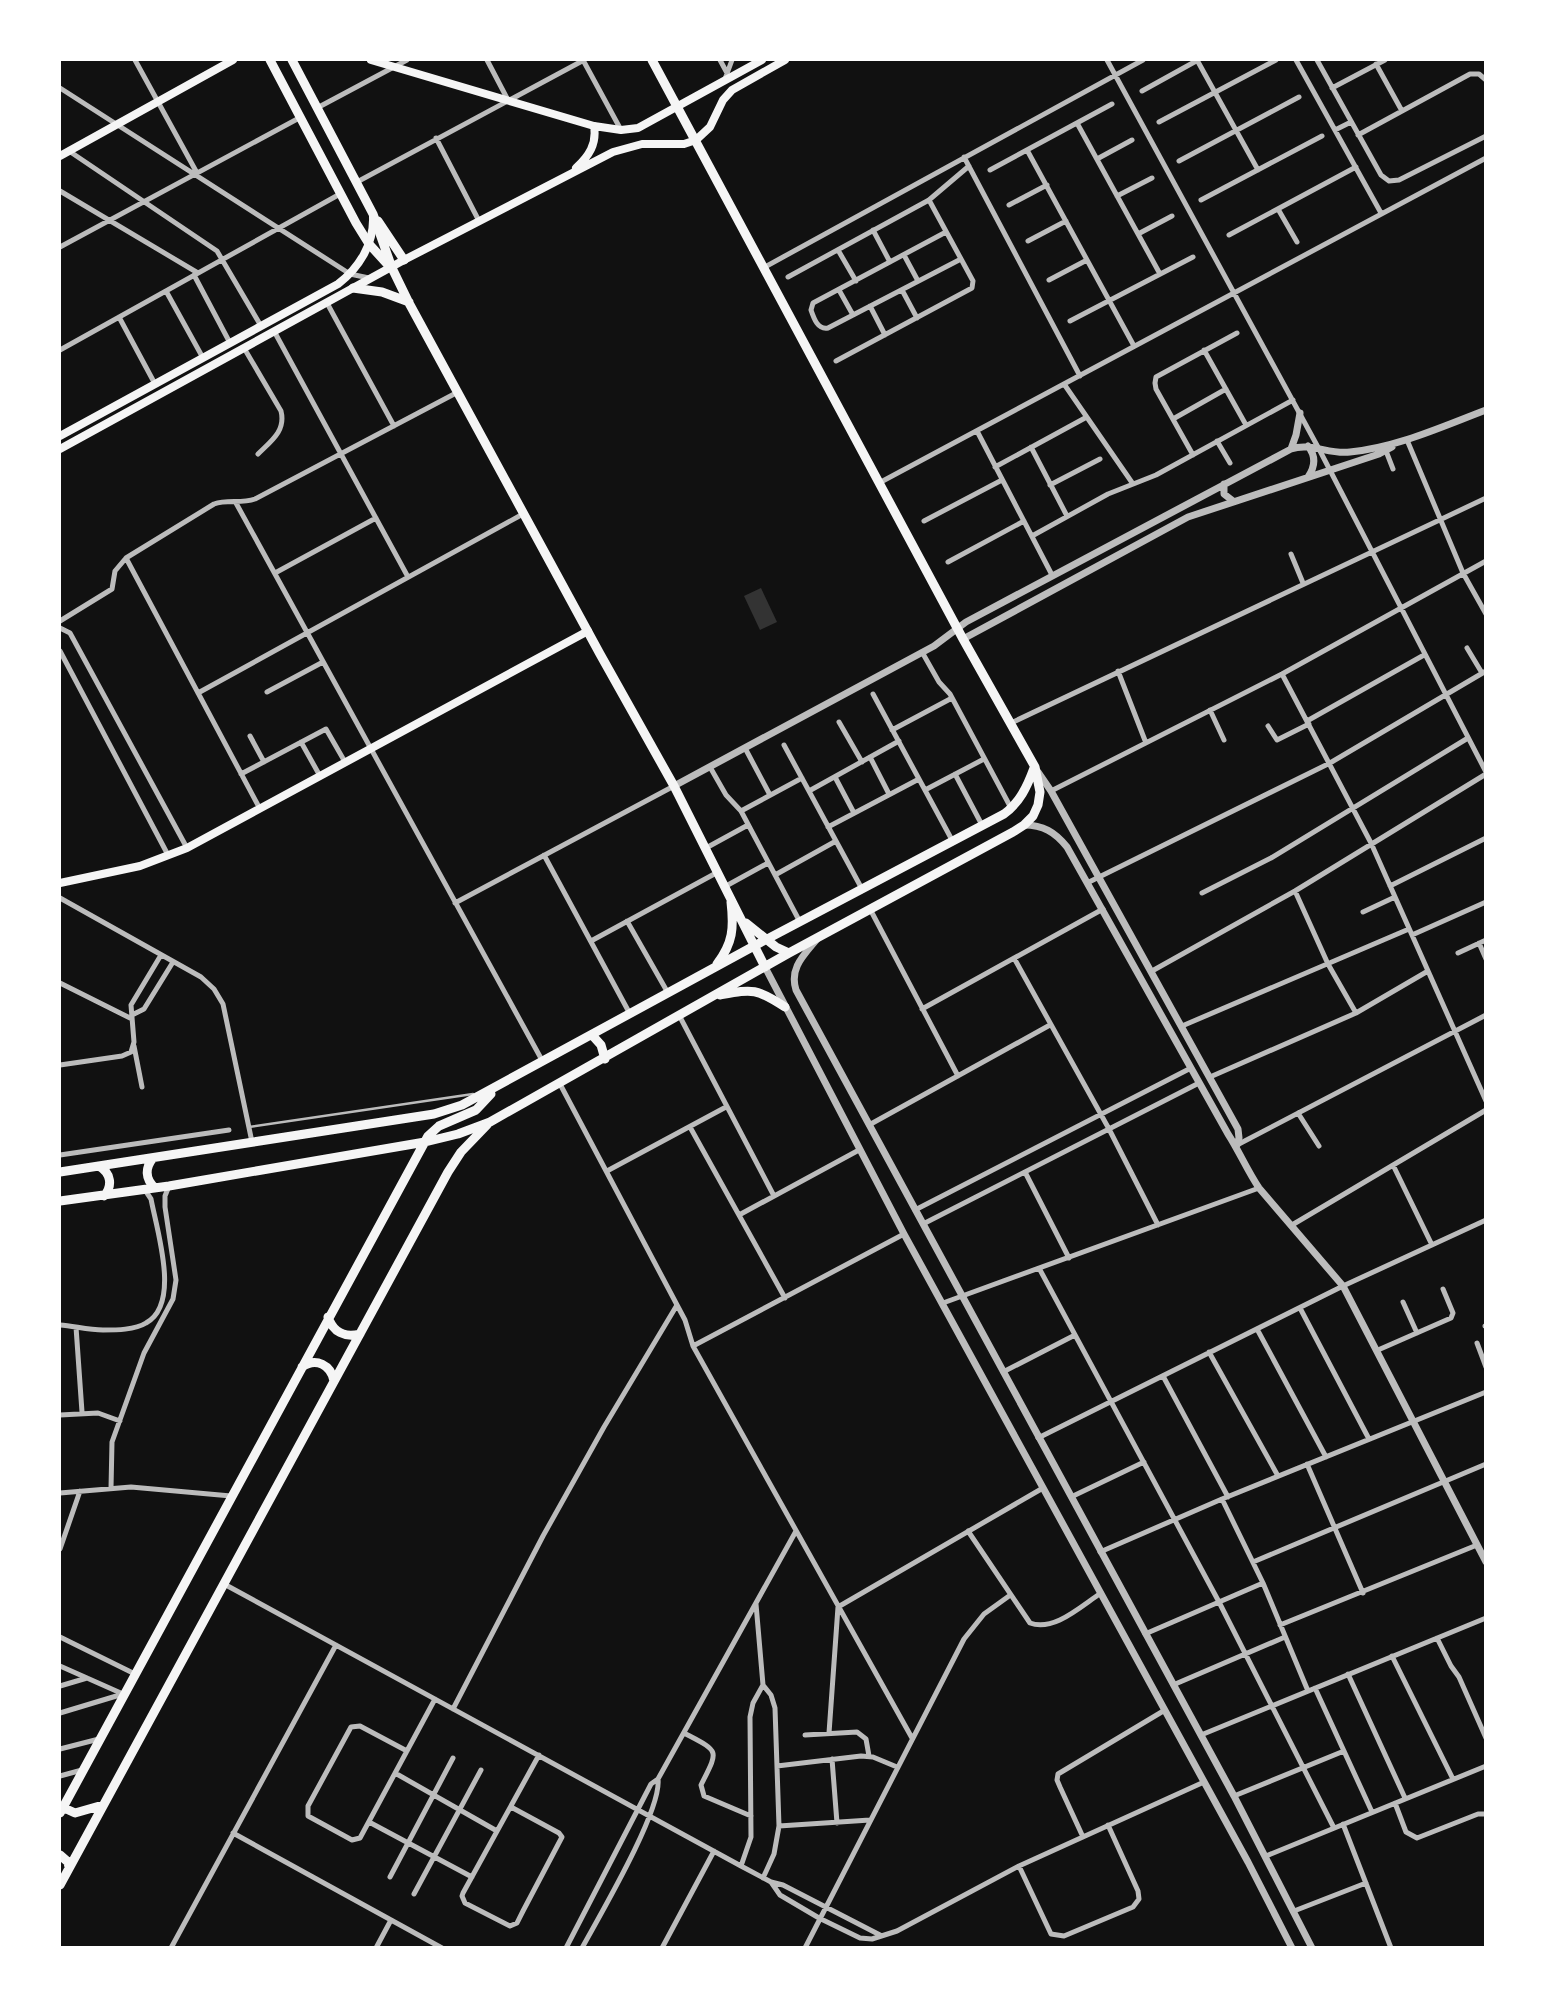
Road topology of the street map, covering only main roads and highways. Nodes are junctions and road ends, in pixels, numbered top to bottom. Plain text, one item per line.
1 (233, 60) edge
2 (270, 60) edge
3 (294, 60) edge
4 (371, 60) edge
5 (652, 60) edge
6 (762, 60) edge
7 (785, 60) edge
8 (393, 63) edge
9 (678, 107) junction
10 (594, 126) junction
11 (696, 141) junction
12 (60, 156) edge
13 (569, 175) junction
14 (373, 214) junction
15 (369, 244) junction
16 (404, 260) junction
17 (391, 268) junction
18 (353, 288) junction
19 (410, 303) junction
20 (60, 436) edge
21 (60, 449) edge
22 (587, 631) junction
23 (1035, 767) junction
24 (1014, 806) junction
25 (1033, 816) junction
26 (60, 883) edge
27 (727, 890) junction
28 (742, 919) junction
29 (766, 939) junction
30 (754, 946) junction
31 (789, 953) junction
32 (765, 967) junction
33 (714, 968) junction
34 (712, 997) junction
35 (785, 1006) road end
36 (592, 1035) junction
37 (605, 1059) junction
38 (497, 1087) junction
39 (490, 1122) junction
40 (425, 1142) junction
41 (153, 1158) junction
42 (99, 1166) junction
43 (60, 1172) edge
44 (150, 1189) junction
45 (104, 1196) junction
46 (60, 1202) edge
47 (328, 1318) junction
48 (359, 1334) junction
49 (300, 1368) junction
50 (334, 1381) junction
51 (103, 1805) junction
52 (61, 1810) edge
53 (60, 1855) edge
54 (69, 1867) junction
55 (60, 1885) edge

1 - 12 main road
2 - 15 main road
3 - 14 main road
4 - 8 main road
5 - 9 main road
6 - 9 main road
7 - 11 main road
8 - 10 main road
9 - 10 main road
9 - 11 main road
10 - 13 main road
11 - 13 main road
11 - 23 main road
13 - 16 main road
14 - 15 main road
14 - 16 main road
14 - 17 main road
15 - 17 main road
15 - 20 main road
16 - 17 main road
17 - 18 main road
17 - 19 main road
18 - 19 main road
18 - 21 main road
19 - 22 main road
22 - 26 main road
22 - 27 main road
23 - 24 main road
23 - 25 main road
24 - 25 main road
24 - 29 main road
25 - 31 main road
27 - 28 main road
27 - 33 main road
28 - 29 main road
28 - 30 main road
29 - 30 main road
29 - 31 main road
30 - 32 main road
30 - 33 main road
31 - 32 main road
32 - 34 main road
33 - 36 main road
34 - 35 main road
34 - 37 main road
36 - 37 main road
36 - 38 main road
37 - 39 main road
38 - 40 main road
38 - 41 main road
39 - 40 main road
39 - 48 main road
40 - 44 main road
40 - 47 main road
41 - 42 main road
41 - 44 main road
42 - 43 main road
42 - 45 main road
44 - 45 main road
45 - 46 main road
47 - 48 main road
47 - 49 main road
48 - 50 main road
49 - 50 main road
49 - 52 main road
50 - 51 main road
51 - 52 main road
51 - 54 main road
53 - 54 main road
54 - 55 main road

